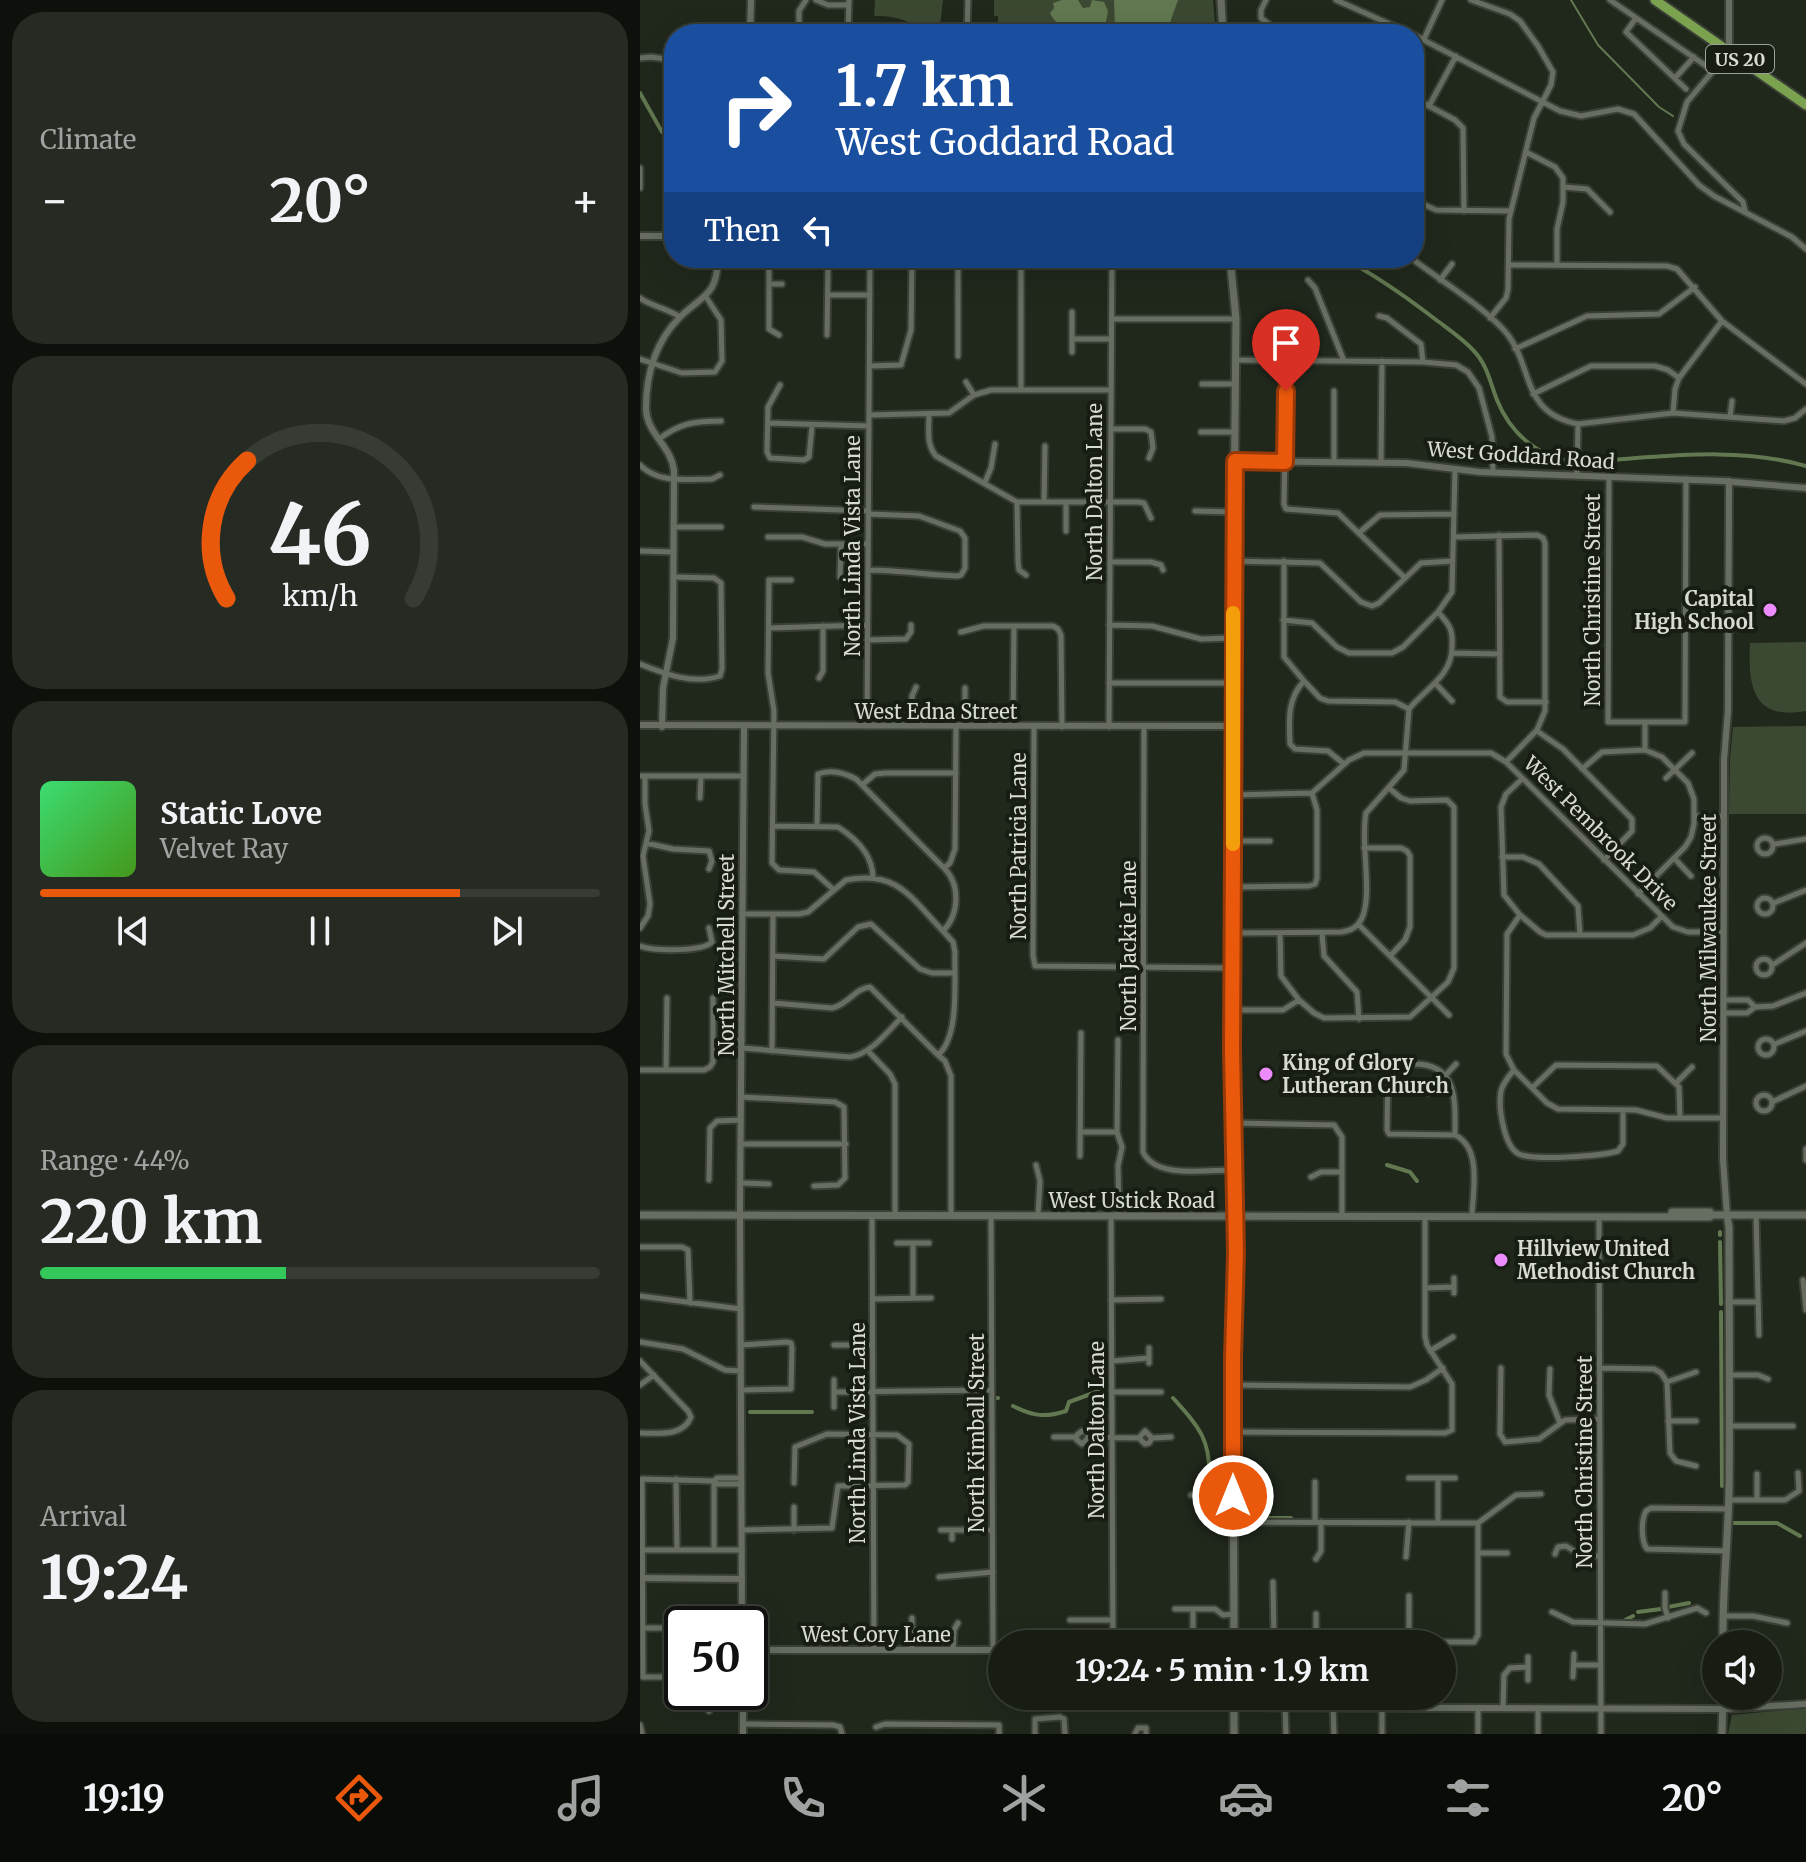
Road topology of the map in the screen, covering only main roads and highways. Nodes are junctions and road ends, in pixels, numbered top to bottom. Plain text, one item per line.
1 (1221, 0) edge
2 (1655, 0) edge
3 (1222, 24) edge
4 (1806, 105) edge
5 (1231, 268) edge
6 (640, 1215) edge
7 (1727, 1215) junction
8 (1806, 1215) edge
9 (1236, 1217) junction
10 (1234, 1630) edge
11 (1722, 1630) edge
12 (1234, 1710) edge
13 (1723, 1710) edge
14 (1234, 1734) edge
15 (1722, 1734) edge

1 - 3 main road
2 - 4 main road, US 20
5 - 9 main road
6 - 9 main road, West Ustick Road
7 - 8 main road, West Ustick Road
7 - 9 main road, West Ustick Road
7 - 11 main road, North Milwaukee Street
9 - 10 main road
12 - 14 main road
13 - 15 main road

